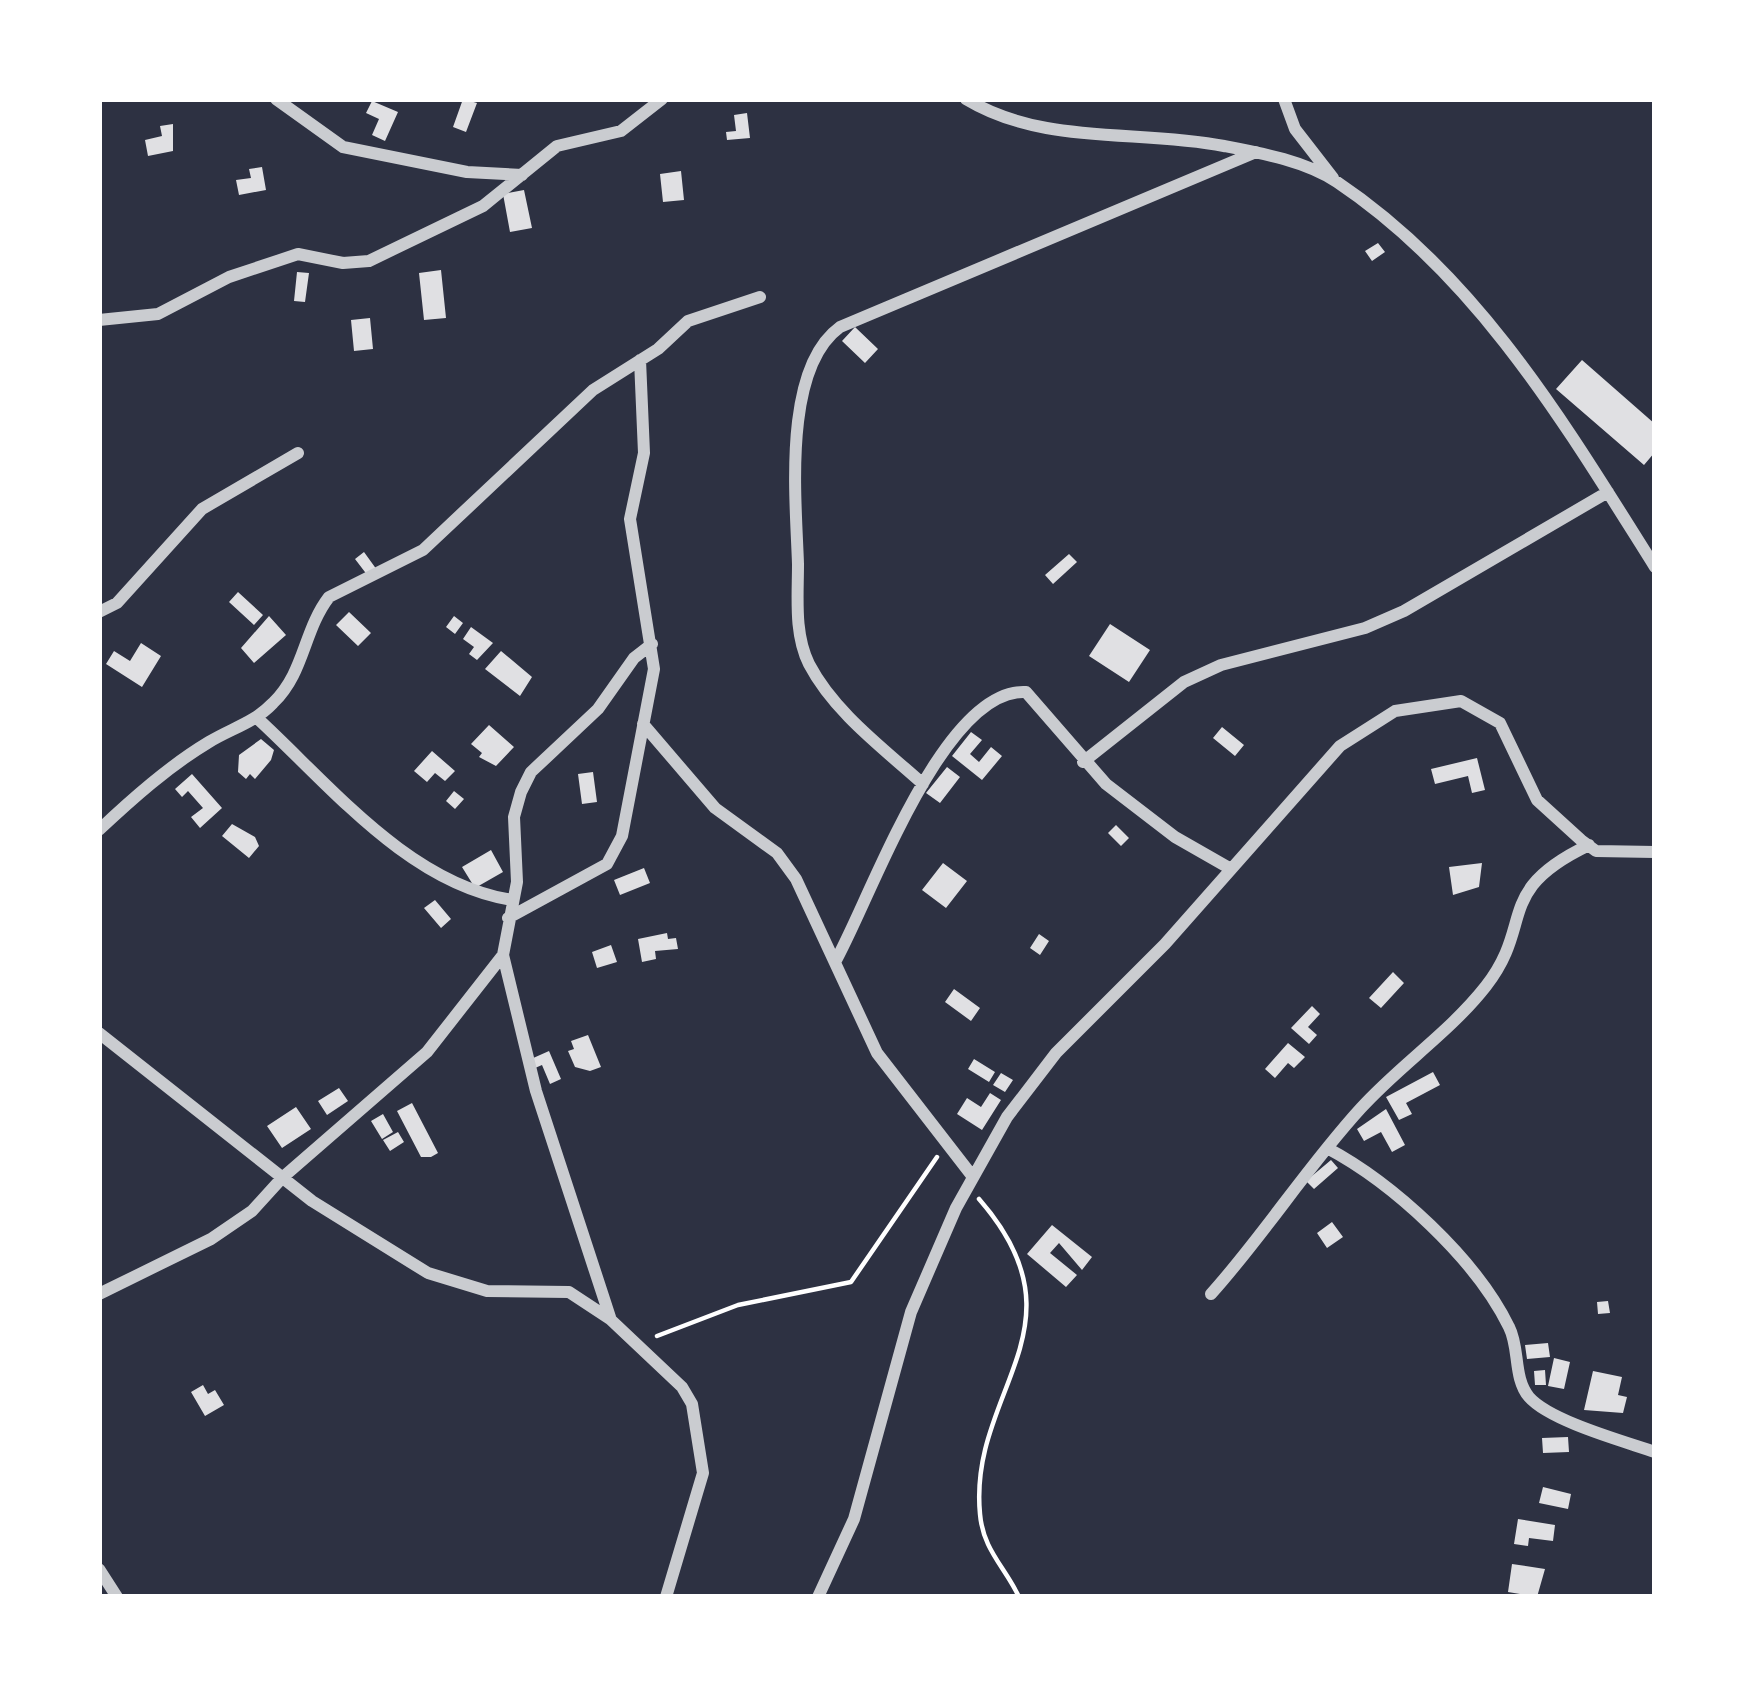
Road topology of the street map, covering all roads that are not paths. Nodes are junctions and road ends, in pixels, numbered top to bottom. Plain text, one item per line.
1 (276, 99) edge
2 (662, 99) edge
3 (966, 99) edge
4 (1284, 99) edge
5 (1256, 152) junction
6 (523, 175) junction
7 (1335, 180) junction
8 (760, 297) dead end
9 (99, 320) edge
10 (640, 360) junction
11 (298, 452) dead end
12 (1608, 492) junction
13 (1655, 566) edge
14 (99, 612) edge
15 (652, 644) junction
16 (257, 718) junction
17 (643, 724) junction
18 (1083, 762) junction
19 (923, 784) junction
20 (99, 830) edge
21 (1589, 845) junction
22 (1655, 852) edge
23 (1231, 869) junction
24 (512, 901) junction
25 (508, 918) junction
26 (503, 955) junction
27 (835, 962) junction
28 (99, 1034) edge
29 (1327, 1148) junction
30 (282, 1178) junction
31 (970, 1182) junction
32 (99, 1294) edge
33 (1211, 1294) dead end
34 (610, 1318) junction
35 (1655, 1452) edge
36 (99, 1569) edge
37 (117, 1597) edge
38 (666, 1597) edge
39 (818, 1597) edge

1 - 6 street
2 - 6 street
3 - 5 street
4 - 7 street
5 - 7 street
5 - 19 street
6 - 9 street
7 - 12 street
8 - 10 street
10 - 15 street
10 - 16 street
11 - 14 street
12 - 13 street
12 - 18 street
15 - 17 street
15 - 24 street
16 - 20 street
16 - 24 street
17 - 25 street
17 - 27 street
18 - 19 street
18 - 23 street
19 - 27 street
21 - 22 street
21 - 23 street
21 - 29 street
23 - 31 street
24 - 25 street
25 - 26 street
26 - 30 street
26 - 34 street
27 - 31 street
28 - 30 street
29 - 33 street
29 - 35 street
30 - 32 street
30 - 34 street
31 - 39 street
34 - 38 street
36 - 37 street

